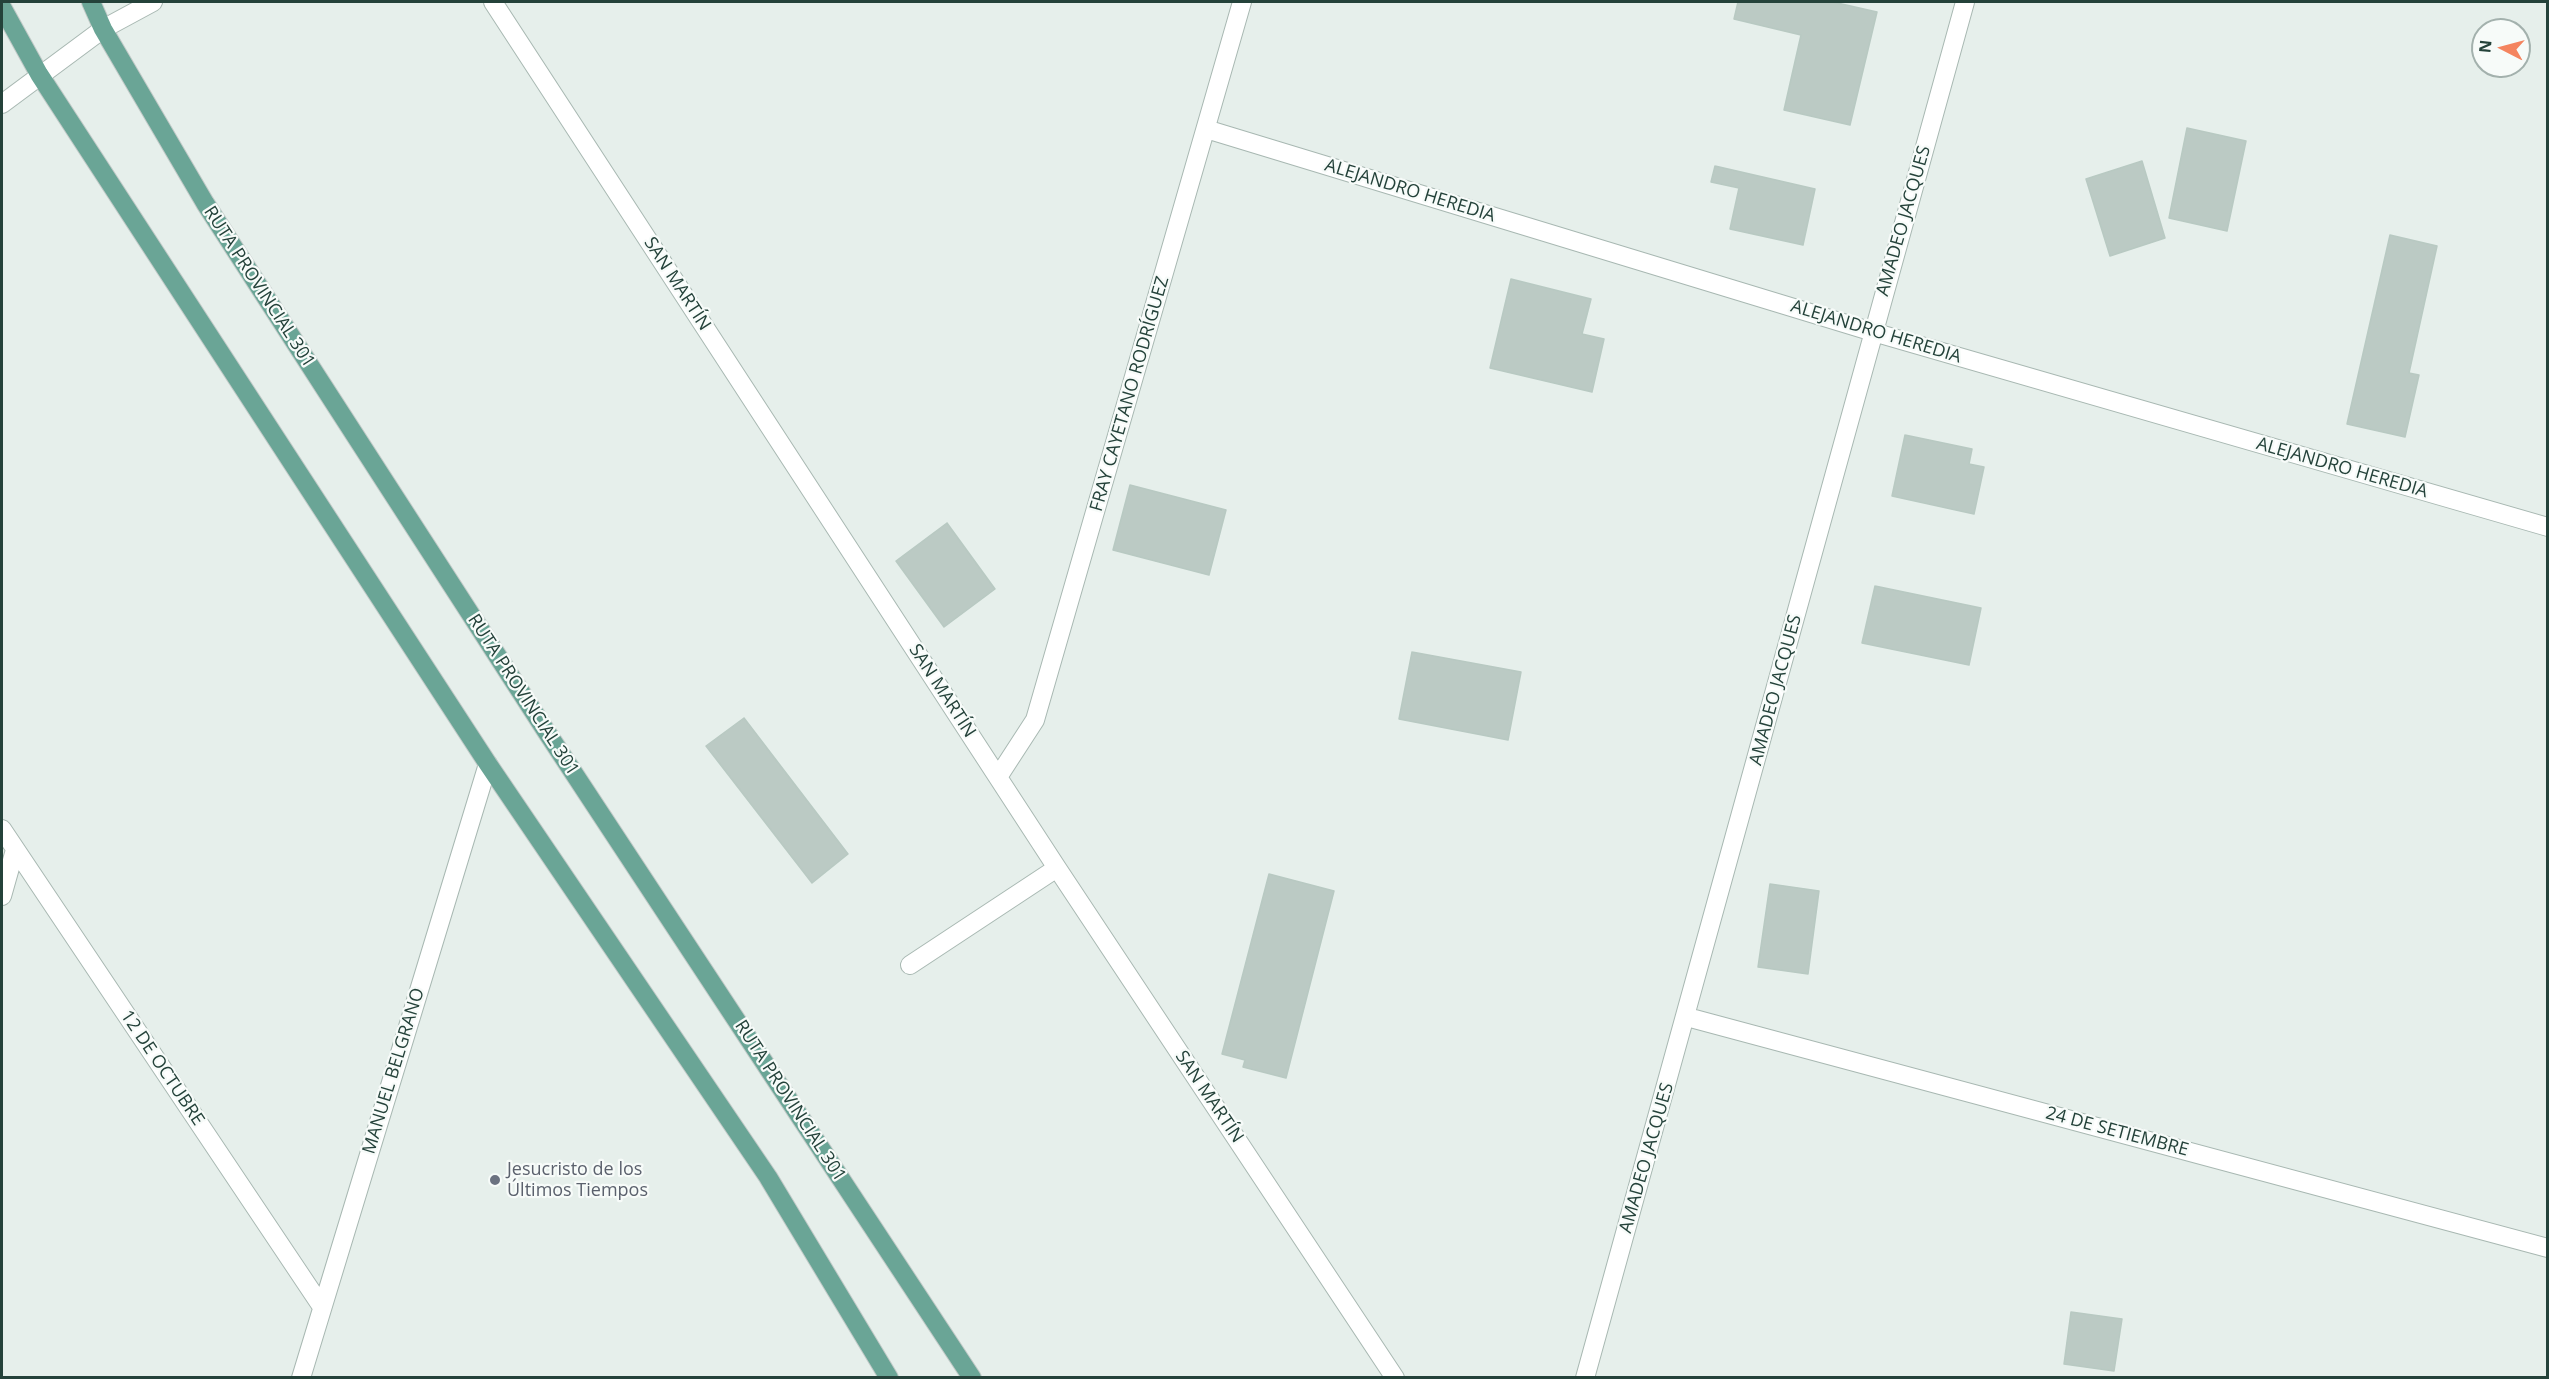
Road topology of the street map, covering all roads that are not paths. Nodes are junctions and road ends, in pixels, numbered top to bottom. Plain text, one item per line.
1 (91, 2) edge
2 (153, 2) edge
3 (493, 2) edge
4 (1242, 2) edge
5 (1965, 2) edge
6 (2, 8) edge
7 (103, 29) junction
8 (39, 74) junction
9 (2, 104) edge
10 (1206, 129) junction
11 (1873, 332) junction
12 (2547, 527) edge
13 (488, 764) junction
14 (998, 777) junction
15 (2, 830) edge
16 (15, 850) junction
17 (1057, 868) junction
18 (2, 896) edge
19 (910, 965) dead end
20 (1687, 1017) junction
21 (2547, 1248) edge
22 (322, 1306) junction
23 (301, 1377) edge
24 (889, 1377) edge
25 (972, 1377) edge
26 (1395, 1377) edge
27 (1585, 1377) edge

1 - 7 main road, RUTA PROVINCIAL 301
2 - 7 street
3 - 14 street, SAN MARTÍN
4 - 10 street, FRAY CAYETANO RODRÍGUEZ
5 - 11 street, AMADEO JACQUES
6 - 8 main road
7 - 8 street
7 - 25 main road, RUTA PROVINCIAL 301
8 - 9 street
8 - 13 main road
10 - 11 street, ALEJANDRO HEREDIA
10 - 14 street, FRAY CAYETANO RODRÍGUEZ
11 - 12 street, ALEJANDRO HEREDIA
11 - 20 street, AMADEO JACQUES
13 - 22 street, MANUEL BELGRANO
13 - 24 main road
14 - 17 street, SAN MARTÍN
15 - 16 street, 12 DE OCTUBRE
16 - 18 street
16 - 22 street, 12 DE OCTUBRE
17 - 19 street
17 - 26 street, SAN MARTÍN
20 - 21 street, 24 DE SETIEMBRE
20 - 27 street, AMADEO JACQUES
22 - 23 street, MANUEL BELGRANO

